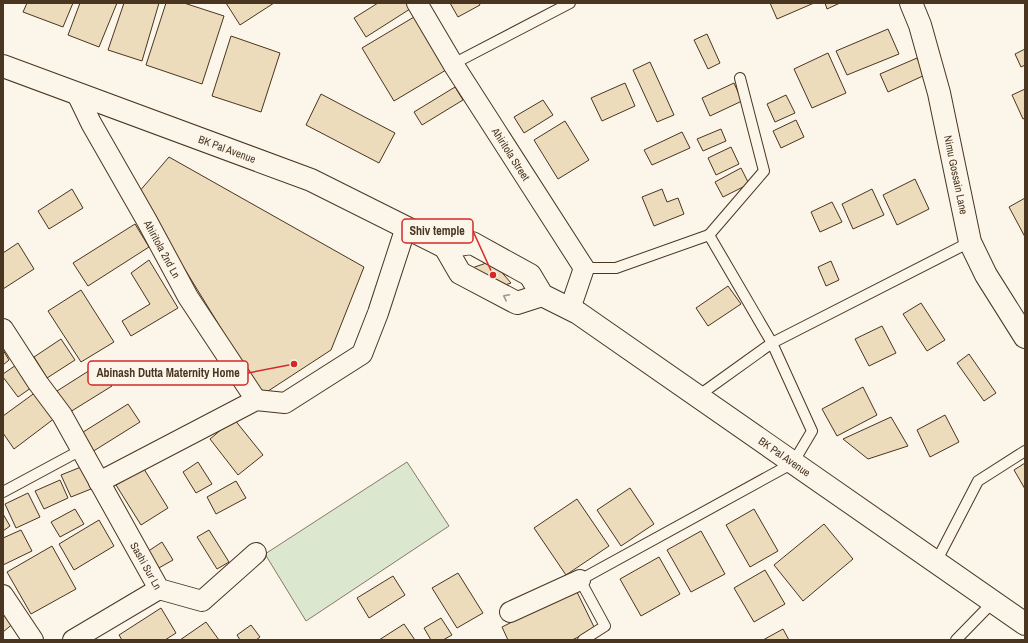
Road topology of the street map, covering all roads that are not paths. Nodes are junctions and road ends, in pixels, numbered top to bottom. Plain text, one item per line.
1 (417, 3) edge
2 (570, 3) edge
3 (911, 3) edge
4 (453, 64) junction
5 (3, 66) edge
6 (740, 78) dead end
7 (77, 94) junction
8 (406, 228) junction
9 (709, 235) junction
10 (970, 242) junction
11 (445, 247) junction
12 (584, 268) junction
13 (542, 295) junction
14 (570, 309) junction
15 (3, 329) edge
16 (1025, 337) edge
17 (772, 343) junction
18 (698, 396) junction
19 (256, 400) junction
20 (81, 450) junction
21 (1025, 451) edge
22 (793, 462) junction
23 (99, 482) junction
24 (3, 492) edge
25 (256, 553) dead end
26 (936, 562) junction
27 (580, 580) junction
28 (159, 589) junction
29 (3, 595) edge
30 (993, 602) junction
31 (510, 612) dead end
32 (1025, 624) edge
33 (33, 640) edge
34 (73, 640) edge
35 (582, 640) edge
36 (956, 640) edge

1 - 4 street, Ahiritola Street
2 - 4 lane
3 - 10 main road, Nimu Gossain Lane
4 - 12 street, Ahiritola Street
5 - 7 main road, BK Pal Avenue
6 - 9 lane
7 - 8 main road, BK Pal Avenue
7 - 19 street, Ahiritola 2nd Ln
8 - 11 main road, BK Pal Avenue
8 - 19 street
9 - 12 lane
9 - 17 lane
10 - 16 main road, Nimu Gossain Lane
10 - 17 lane
11 - 13 main road
13 -> 11 main road
12 - 14 street
13 - 14 main road, BK Pal Avenue
14 - 18 main road, BK Pal Avenue
15 - 20 street, Sashi Sur Ln
17 - 18 lane
17 - 22 lane
18 - 22 main road, BK Pal Avenue
19 - 23 street
20 - 23 street, Sashi Sur Ln
20 - 24 lane
21 - 26 lane
22 - 26 main road, BK Pal Avenue
22 - 27 lane
23 - 28 street, Sashi Sur Ln
25 - 28 street, Sashi Sur Ln
26 - 30 main road, BK Pal Avenue
27 - 31 street
27 - 35 lane
28 - 34 street
29 - 33 street
30 - 32 main road, BK Pal Avenue
30 - 36 lane

